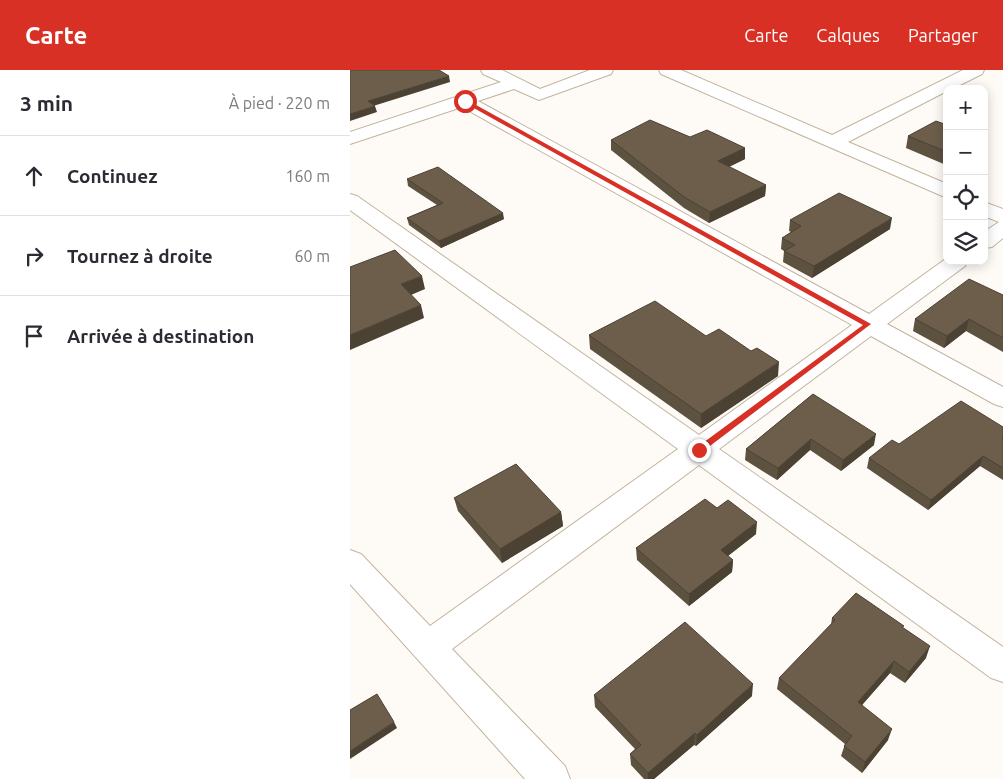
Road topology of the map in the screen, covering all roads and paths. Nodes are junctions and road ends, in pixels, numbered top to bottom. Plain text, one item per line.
1 (489, 70) edge
2 (605, 70) edge
3 (667, 70) edge
4 (976, 70) edge
5 (516, 83) junction
6 (465, 101) junction
7 (350, 138) edge
8 (833, 142) junction
9 (943, 190) edge
10 (350, 200) edge
11 (988, 210) edge
12 (1003, 217) edge
13 (1003, 228) edge
14 (988, 239) edge
15 (951, 265) edge
16 (868, 324) junction
17 (1003, 398) edge
18 (699, 450) junction
19 (351, 567) edge
20 (428, 647) junction
21 (1003, 667) edge
22 (536, 774) edge

1 - 5 street
2 - 5 street
3 - 8 street
4 - 8 street
5 - 6 street
6 - 7 street
6 - 16 street
8 - 9 street
10 - 18 street
11 - 12 street
13 - 14 street
15 - 16 street
16 - 17 street
16 - 18 street
18 - 20 street
18 - 21 street
19 - 20 street
20 - 22 street

